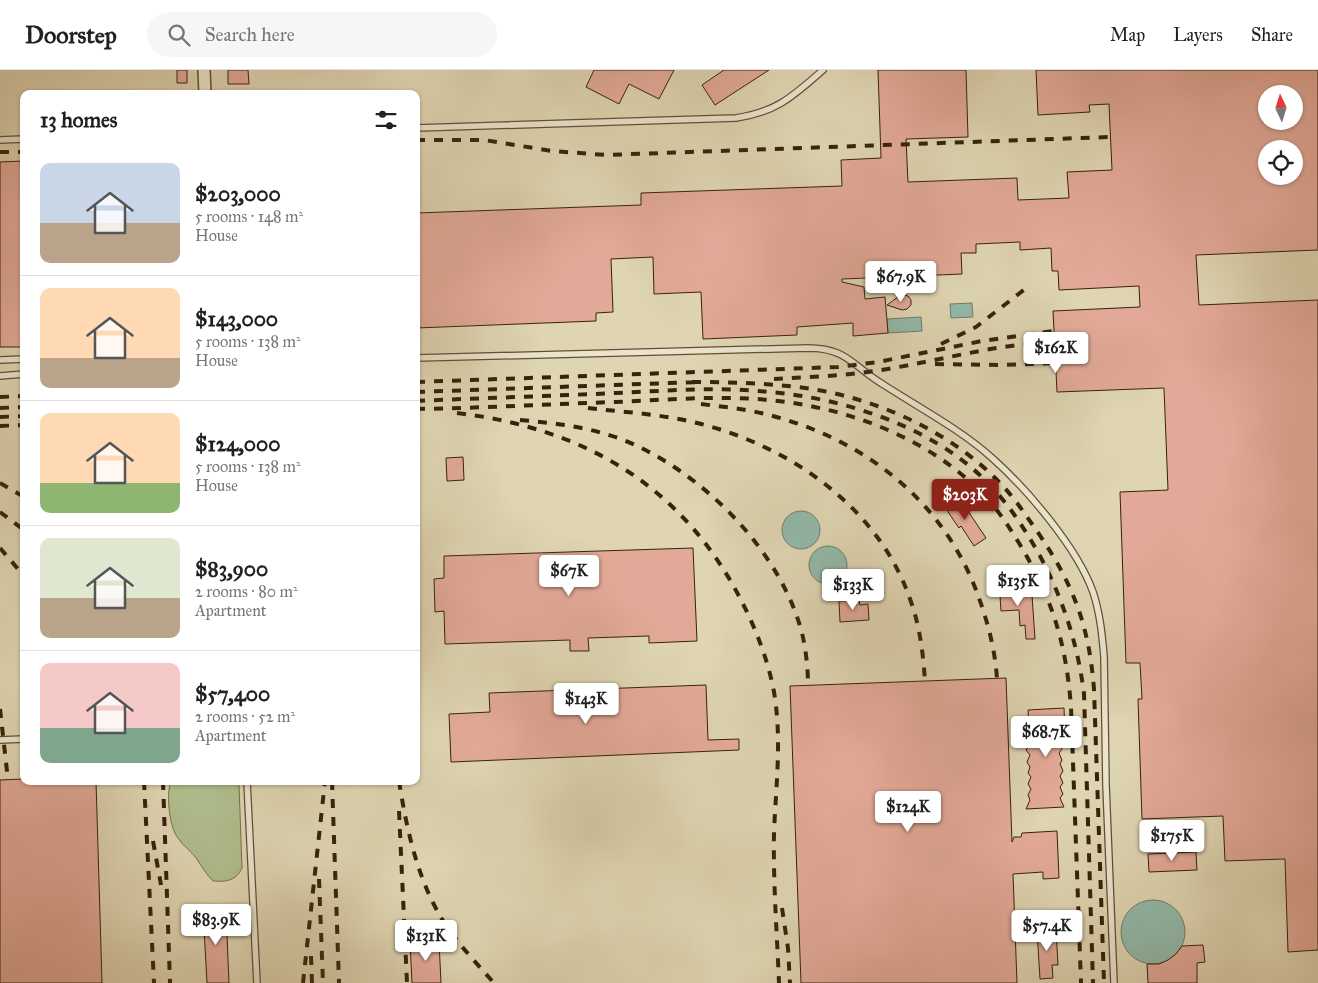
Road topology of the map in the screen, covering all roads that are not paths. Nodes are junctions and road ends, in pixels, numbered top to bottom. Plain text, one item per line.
1 (204, 70) edge
2 (823, 70) edge
3 (205, 90) edge
4 (420, 128) edge
5 (0, 140) edge
6 (20, 140) edge
7 (420, 358) edge
8 (20, 359) edge
9 (0, 360) edge
10 (20, 374) edge
11 (0, 376) edge
12 (20, 739) edge
13 (0, 740) edge
14 (248, 785) edge
15 (257, 983) edge
16 (1114, 983) edge

1 - 3 street
2 - 4 lane
5 - 6 lane
7 - 16 lane
8 - 9 lane
10 - 11 lane
12 - 13 lane
14 - 15 lane

